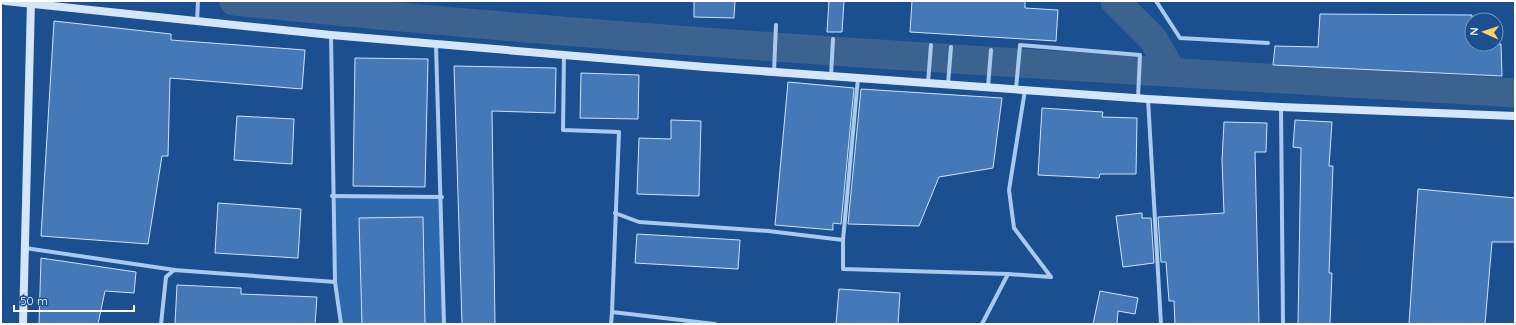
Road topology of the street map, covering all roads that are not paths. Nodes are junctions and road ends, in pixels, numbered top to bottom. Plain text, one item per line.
1 (5, 1) edge
2 (198, 1) edge
3 (1156, 1) edge
4 (30, 2) edge
5 (197, 22) junction
6 (776, 25) dead end
7 (331, 35) junction
8 (833, 39) dead end
9 (1268, 42) dead end
10 (436, 45) junction
11 (931, 46) dead end
12 (951, 47) dead end
13 (991, 50) dead end
14 (564, 55) junction
15 (774, 72) junction
16 (831, 76) junction
17 (858, 78) junction
18 (928, 82) junction
19 (948, 84) junction
20 (988, 87) junction
21 (1016, 89) junction
22 (1025, 90) junction
23 (1138, 98) junction
24 (1148, 99) junction
25 (1281, 107) junction
26 (1515, 116) edge
27 (332, 196) junction
28 (442, 197) junction
29 (615, 213) junction
30 (843, 240) junction
31 (25, 248) junction
32 (178, 270) junction
33 (1008, 274) junction
34 (335, 282) junction
35 (612, 312) junction
36 (685, 322) edge
37 (24, 324) edge
38 (161, 324) edge
39 (341, 324) edge
40 (444, 324) edge
41 (611, 324) edge
42 (715, 324) edge
43 (982, 324) edge
44 (1161, 324) edge
45 (1283, 324) edge

1 - 4 street
2 - 5 street
3 - 9 street
4 - 5 street
4 - 31 street
5 - 7 street
6 - 15 street
7 - 10 street
7 - 27 street
8 - 16 street
10 - 14 street
10 - 28 street
11 - 18 street
12 - 19 street
13 - 20 street
14 - 15 street
14 - 29 street
15 - 16 street
16 - 17 street
17 - 18 street
17 - 30 street
18 - 19 street
19 - 20 street
20 - 21 street
21 - 22 street
21 - 23 street
22 - 23 street
22 - 33 street
23 - 24 street
24 - 25 street
24 - 44 street
25 - 26 street
25 - 45 street
27 - 28 street
27 - 34 street
28 - 40 street
29 - 30 street
29 - 35 street
30 - 33 street
31 - 32 street
31 - 37 street
32 - 34 street
32 - 38 street
33 - 43 street
34 - 39 street
35 - 36 street
35 - 41 street
36 - 42 street

